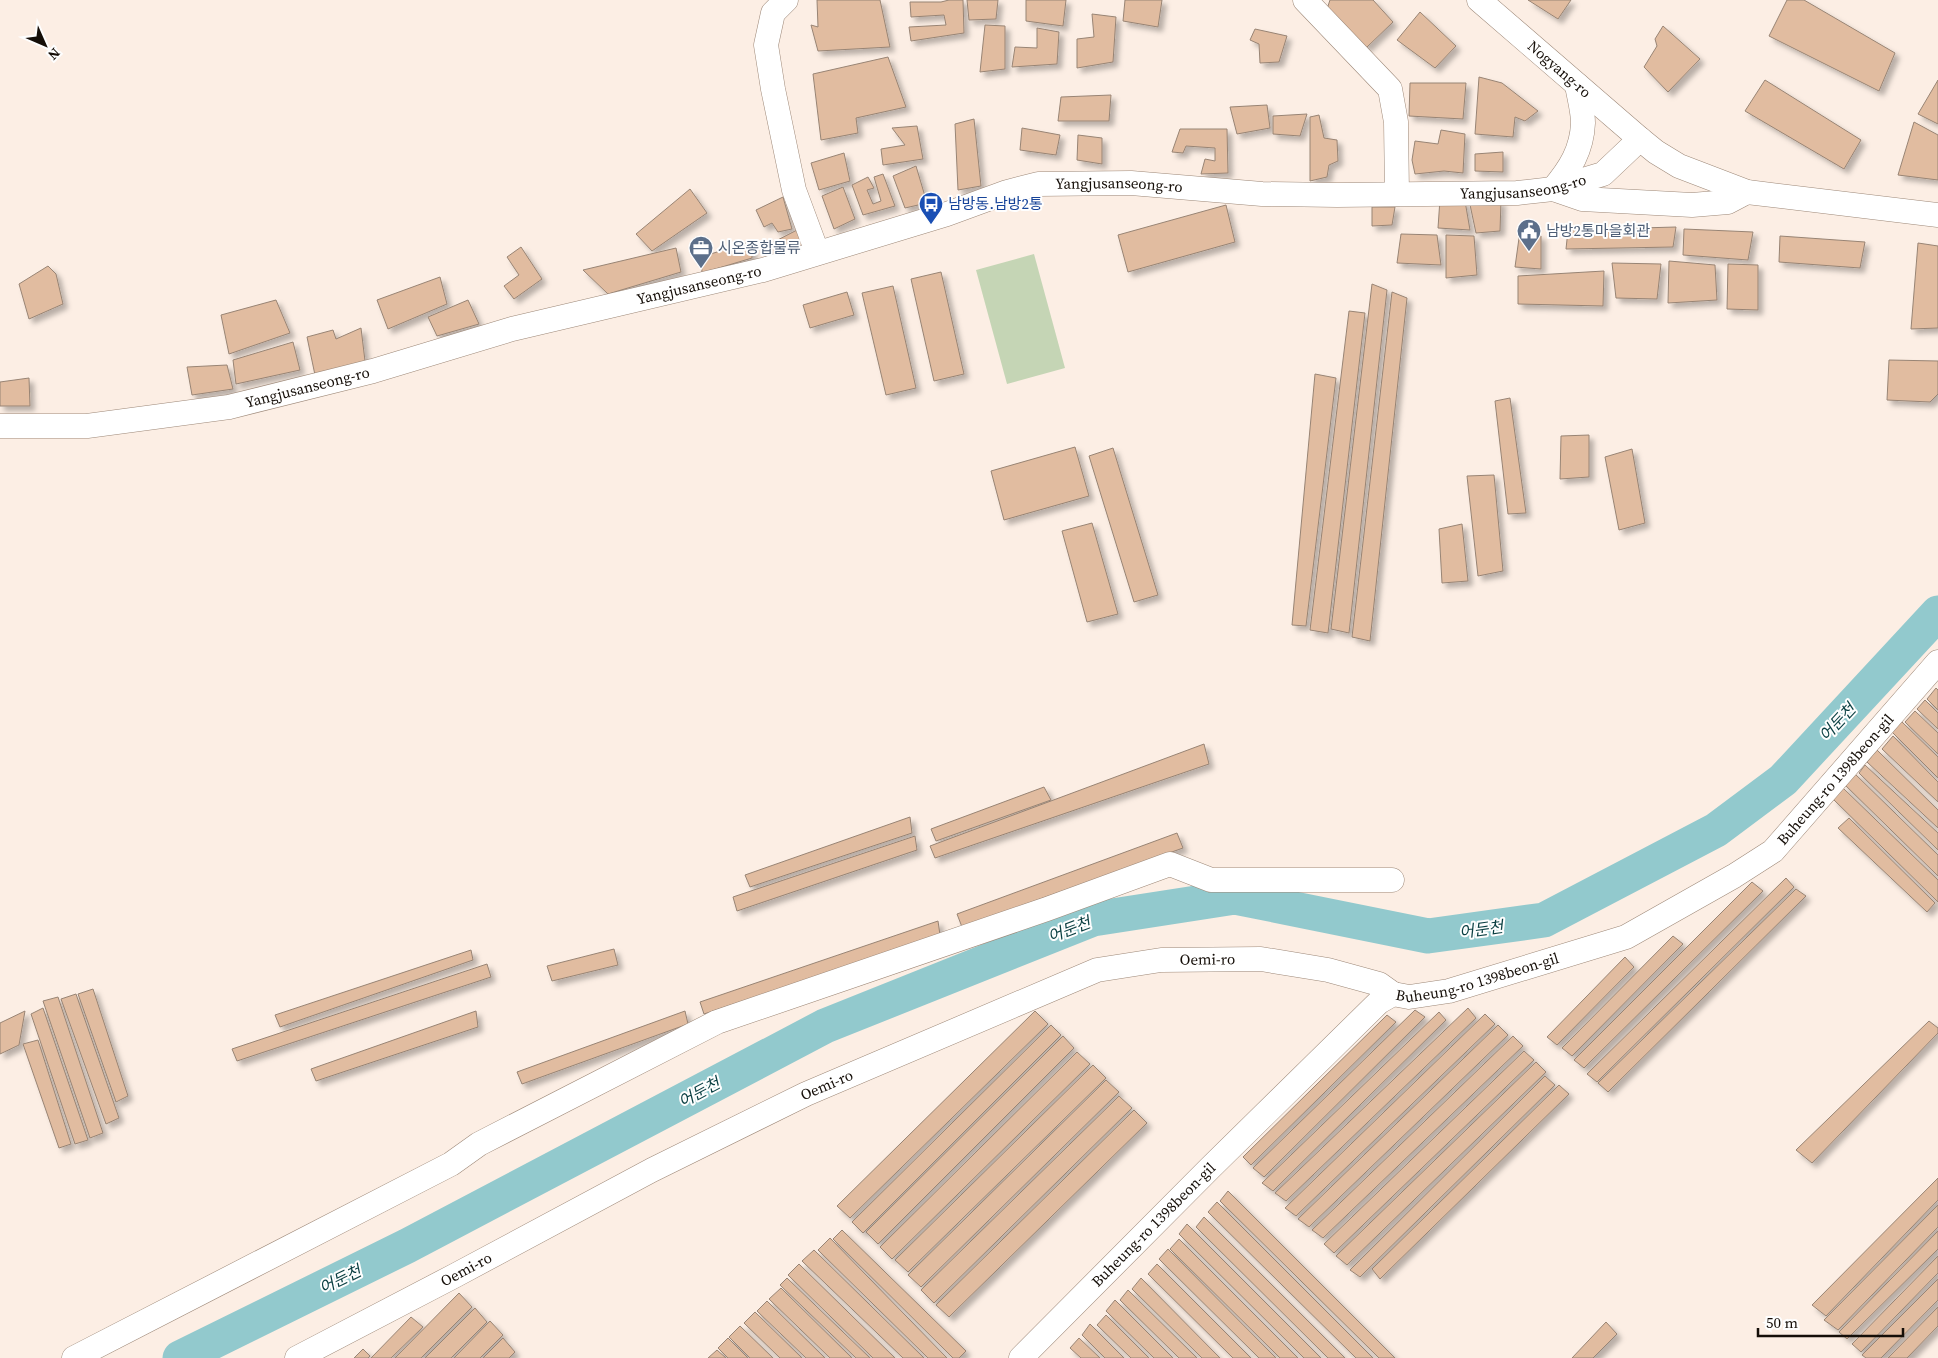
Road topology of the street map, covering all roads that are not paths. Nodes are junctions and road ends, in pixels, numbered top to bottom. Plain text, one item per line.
1 (786, 0) edge
2 (1305, 0) edge
3 (1479, 0) edge
4 (1577, 85) junction
5 (1640, 139) junction
6 (1554, 189) junction
7 (1747, 192) junction
8 (1397, 194) junction
9 (1938, 215) edge
10 (817, 252) junction
11 (0, 426) edge
12 (1938, 662) edge
13 (1392, 880) dead end
14 (1393, 994) junction
15 (74, 1358) edge
16 (297, 1358) edge
17 (1021, 1358) edge

1 - 10 street
2 - 8 street
3 - 4 street, Nogyang-ro
4 - 5 street, Nogyang-ro
4 - 6 street
5 - 6 street, Yangjusanseong-ro
5 - 7 street
6 - 7 street
6 - 8 street, Yangjusanseong-ro
7 - 9 street
8 - 10 street, Yangjusanseong-ro
10 - 11 street, Yangjusanseong-ro
12 - 14 street, Buheung-ro 1398beon-gil
13 - 15 street
14 - 16 street, Oemi-ro
14 - 17 street, Buheung-ro 1398beon-gil

